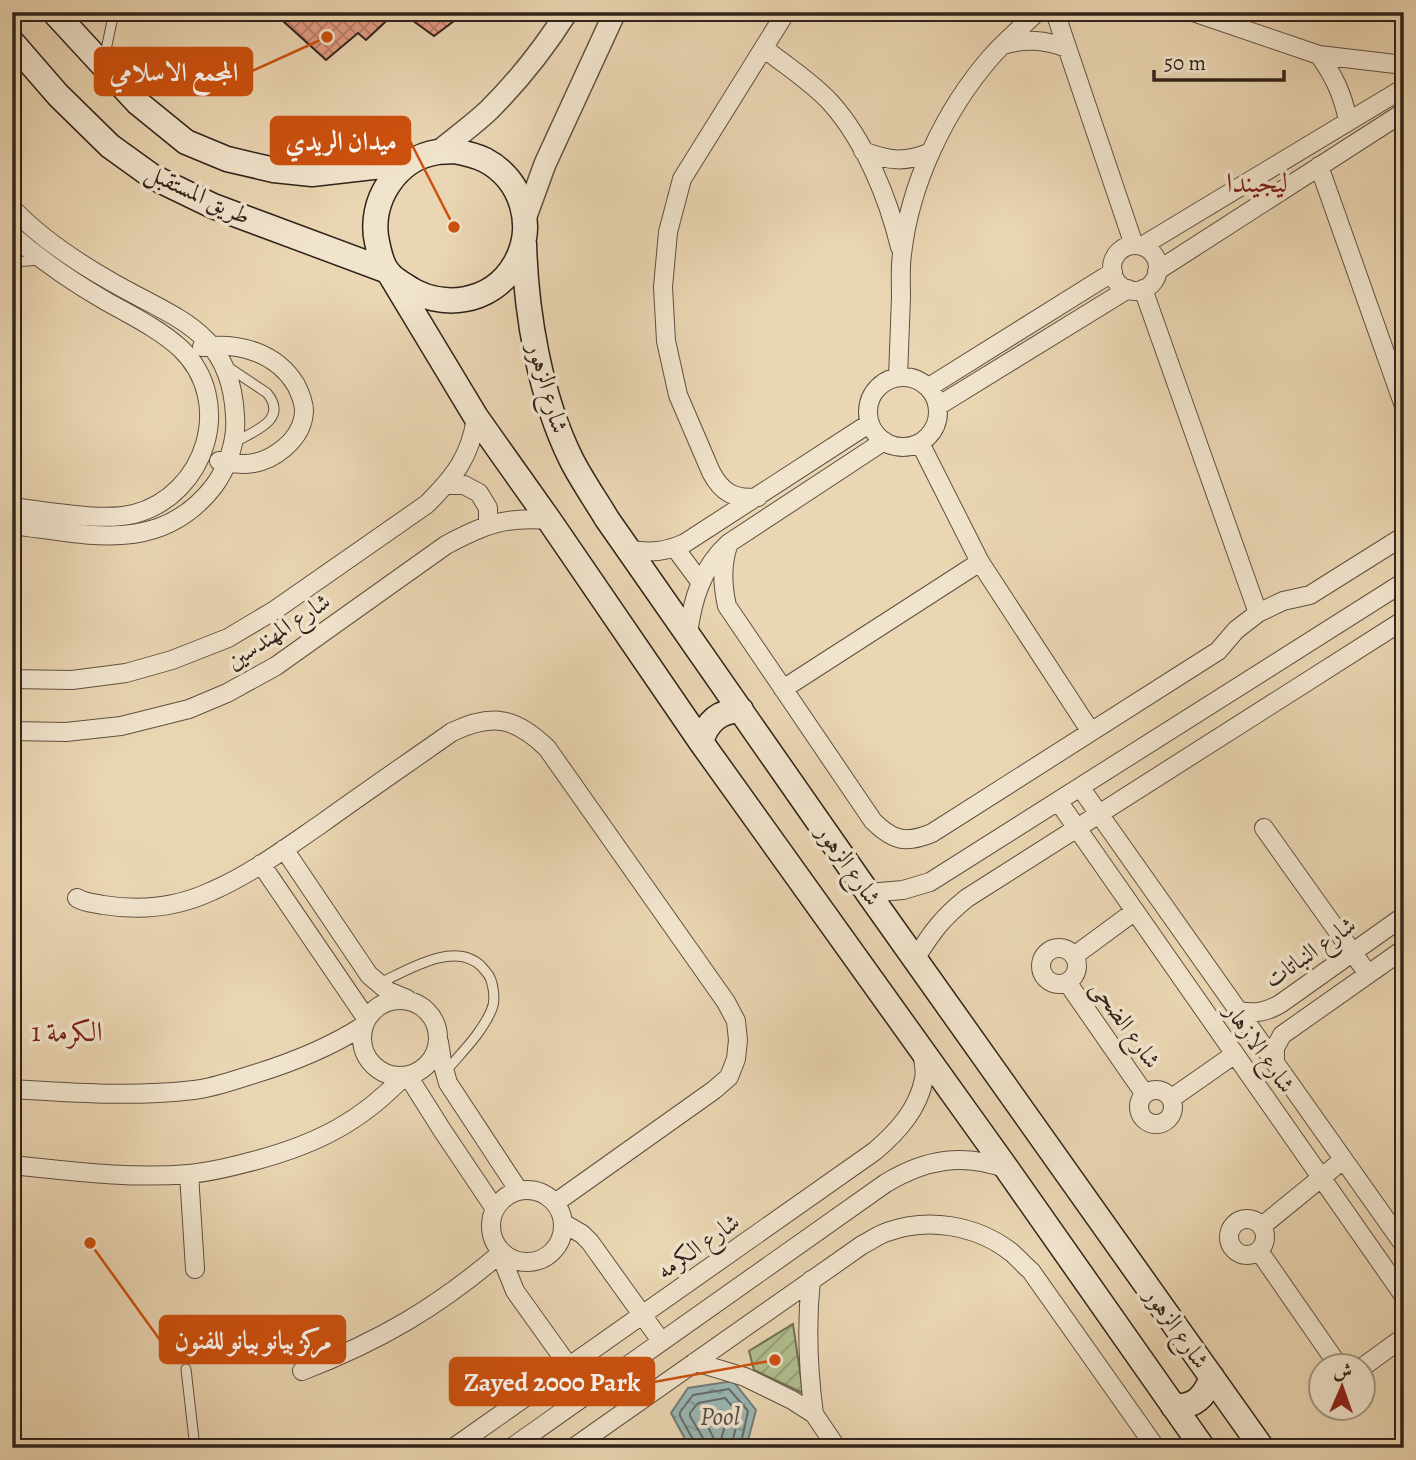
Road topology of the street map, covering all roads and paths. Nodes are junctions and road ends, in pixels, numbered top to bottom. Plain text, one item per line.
1 (54, 12) edge
2 (114, 12) edge
3 (567, 12) edge
4 (615, 12) edge
5 (786, 12) edge
6 (1037, 12) edge
7 (1055, 12) edge
8 (1193, 12) edge
9 (12, 42) edge
10 (1003, 45) junction
11 (764, 48) junction
12 (1067, 48) junction
13 (1319, 55) junction
14 (103, 64) junction
15 (1404, 65) edge
16 (1404, 88) edge
17 (1404, 111) edge
18 (1348, 121) junction
19 (863, 151) junction
20 (438, 152) junction
21 (931, 152) junction
22 (408, 163) junction
23 (1320, 166) junction
24 (12, 208) edge
25 (525, 219) junction
26 (12, 236) edge
27 (524, 244) junction
28 (1138, 245) junction
29 (902, 253) junction
30 (42, 260) junction
31 (12, 262) edge
32 (1157, 271) junction
33 (1112, 272) junction
34 (388, 273) junction
35 (1135, 289) junction
36 (211, 346) junction
37 (182, 350) junction
38 (222, 363) junction
39 (898, 377) junction
40 (929, 387) junction
41 (1402, 398) edge
42 (938, 406) junction
43 (476, 417) junction
44 (870, 423) junction
45 (884, 441) junction
46 (233, 443) junction
47 (920, 443) junction
48 (201, 457) junction
49 (227, 462) junction
50 (446, 485) junction
51 (753, 500) junction
52 (18, 517) edge
53 (549, 520) junction
54 (761, 522) junction
55 (488, 525) junction
56 (1404, 536) edge
57 (729, 543) junction
58 (675, 548) junction
59 (629, 549) junction
60 (980, 562) junction
61 (1404, 582) edge
62 (701, 583) junction
63 (1258, 613) junction
64 (1404, 620) edge
65 (688, 635) junction
66 (12, 679) edge
67 (783, 689) junction
68 (741, 710) junction
69 (12, 731) edge
70 (1091, 732) junction
71 (701, 742) junction
72 (1080, 787) junction
73 (1058, 801) junction
74 (1099, 814) junction
75 (1077, 828) junction
76 (1264, 828) dead end
77 (284, 849) junction
78 (261, 864) junction
79 (868, 893) junction
80 (77, 898) dead end
81 (1135, 911) junction
82 (1404, 916) edge
83 (1404, 949) edge
84 (1353, 952) junction
85 (1074, 956) junction
86 (915, 959) junction
87 (1208, 968) junction
88 (1368, 974) junction
89 (1067, 982) junction
90 (378, 984) junction
91 (1186, 984) junction
92 (411, 1001) junction
93 (1239, 1011) junction
94 (365, 1022) junction
95 (439, 1040) junction
96 (922, 1052) junction
97 (1235, 1054) junction
98 (1275, 1063) junction
99 (444, 1073) junction
100 (406, 1076) junction
101 (12, 1089) edge
102 (1144, 1093) junction
103 (1172, 1098) junction
104 (1343, 1160) junction
105 (12, 1164) edge
106 (1007, 1168) junction
107 (189, 1174) junction
108 (1321, 1177) junction
109 (519, 1191) junction
110 (555, 1203) junction
111 (495, 1209) junction
112 (563, 1223) junction
113 (1262, 1226) junction
114 (1404, 1245) edge
115 (1259, 1251) junction
116 (503, 1254) junction
117 (195, 1269) dead end
118 (811, 1280) junction
119 (1404, 1296) edge
120 (642, 1315) junction
121 (1404, 1337) edge
122 (661, 1341) junction
123 (1325, 1352) edge
124 (1378, 1355) edge
125 (695, 1362) junction
126 (570, 1366) junction
127 (186, 1369) dead end
128 (302, 1371) dead end
129 (1212, 1377) junction
130 (588, 1393) junction
131 (1173, 1406) junction
132 (814, 1414) junction
133 (601, 1428) junction
134 (195, 1448) edge
135 (453, 1448) edge
136 (511, 1448) edge
137 (573, 1448) edge
138 (599, 1448) edge
139 (837, 1448) edge
140 (1156, 1448) edge
141 (1203, 1448) edge
142 (1262, 1448) edge

1 - 14 main road, طريق المستقبل
2 - 14 lane
3 - 20 street
4 - 25 street
5 - 11 street
6 - 10 street
7 - 12 street
8 - 13 street
9 - 34 main road, طريق المستقبل
10 - 12 street
10 - 21 street
11 - 19 street
11 - 51 street
12 - 28 street
13 - 15 street
13 - 18 street
14 - 22 main road, طريق المستقبل
16 - 18 street
17 - 23 street
18 - 28 street
19 - 21 street
19 - 29 street
20 - 22 main road
20 - 25 main road
21 - 29 street
22 - 34 main road
23 - 32 street
23 - 41 street
24 - 36 street
25 - 27 main road
26 - 30 street
27 - 34 main road
27 - 59 main road, شارع الزهور
28 - 32 street
28 - 33 street
29 - 39 street
30 - 31 lane
30 - 37 street
32 - 35 street
33 - 35 street
33 - 40 street
34 - 43 main road, شارع الزهور
35 - 42 street
35 - 63 street
36 - 37 street
36 - 38 street
36 - 49 street
37 - 48 street
38 - 46 street
38 - 46 lane
39 - 40 street
39 - 44 street
40 - 42 street
42 - 47 street
43 - 50 street, شارع المهندسين
43 - 53 main road, شارع الزهور
44 - 45 street
44 - 51 street
45 - 47 street
45 - 54 street
46 - 49 street
47 - 60 street
48 - 49 street
48 - 52 street
49 - 52 street
50 - 55 street
50 - 66 street, شارع المهندسين
51 - 54 street
51 - 58 street
53 - 55 street, شارع المهندسين
53 - 71 main road, شارع الزهور
54 - 57 street
55 - 69 street, شارع المهندسين
56 - 63 street
57 - 62 street
57 - 67 street
58 - 59 street
58 - 62 street
59 - 65 main road, شارع الزهور
60 - 67 street
60 - 70 street
61 - 72 street
62 - 65 street
63 - 70 street
64 - 74 street
65 - 68 main road, شارع الزهور
67 - 70 street
68 - 71 main road
68 - 79 main road, شارع الزهور
71 - 96 main road, شارع الزهور
72 - 73 street
72 - 74 street, شارع الازهار
73 - 75 street, شارع الازهار
73 - 79 street
74 - 75 street
74 - 87 street, شارع الازهار
75 - 81 street, شارع الازهار
75 - 86 street
76 - 84 street
77 - 78 street
77 - 90 street
77 - 110 street
78 - 80 street
78 - 94 street
79 - 86 main road, شارع الزهور
81 - 85 street, شارع الضحى
81 - 91 street, شارع الازهار
82 - 84 street, شارع النباتات
83 - 88 street, شارع النباتات
84 - 88 street
84 - 93 street, شارع النباتات
85 - 89 street
85 - 89 street
86 - 129 main road, شارع الزهور
87 - 91 street
87 - 93 street, شارع الازهار
88 - 98 street, شارع النباتات
89 - 102 street, شارع الضحى
90 - 92 street
90 - 99 lane
91 - 97 street, شارع الازهار
92 - 94 street
92 - 95 street
93 - 98 street, شارع الازهار
94 - 100 street
94 - 101 street
95 - 99 street
95 - 100 street
96 - 106 main road, شارع الزهور
96 - 120 street, شارع الكرمه
97 - 103 street, شارع الضحى
97 - 108 street, شارع الازهار
98 - 104 street, شارع الازهار
99 - 109 street
100 - 107 street
100 - 111 street
102 - 103 street
102 - 103 street
104 - 108 street
104 - 114 street, شارع الازهار
105 - 107 street
106 - 122 street
106 - 131 main road, شارع الزهور
107 - 117 street
108 - 113 street
108 - 119 street, شارع الازهار
109 - 110 street
109 - 111 street
110 - 112 street
111 - 116 street
112 - 116 street
112 - 120 street
113 - 115 street
113 - 115 street
115 - 123 street
116 - 126 street
116 - 128 street
118 - 125 street
118 - 132 street
118 - 140 street
120 - 122 street
120 - 126 street, شارع الكرمه
121 - 124 street
122 - 130 street
125 - 132 street
125 - 133 street
126 - 130 street
126 - 135 street, شارع الكرمه
127 - 134 lane
129 - 131 main road
129 - 142 main road, شارع الزهور
130 - 136 street
131 - 141 main road, شارع الزهور
132 - 139 street
133 - 137 street
133 - 138 street

